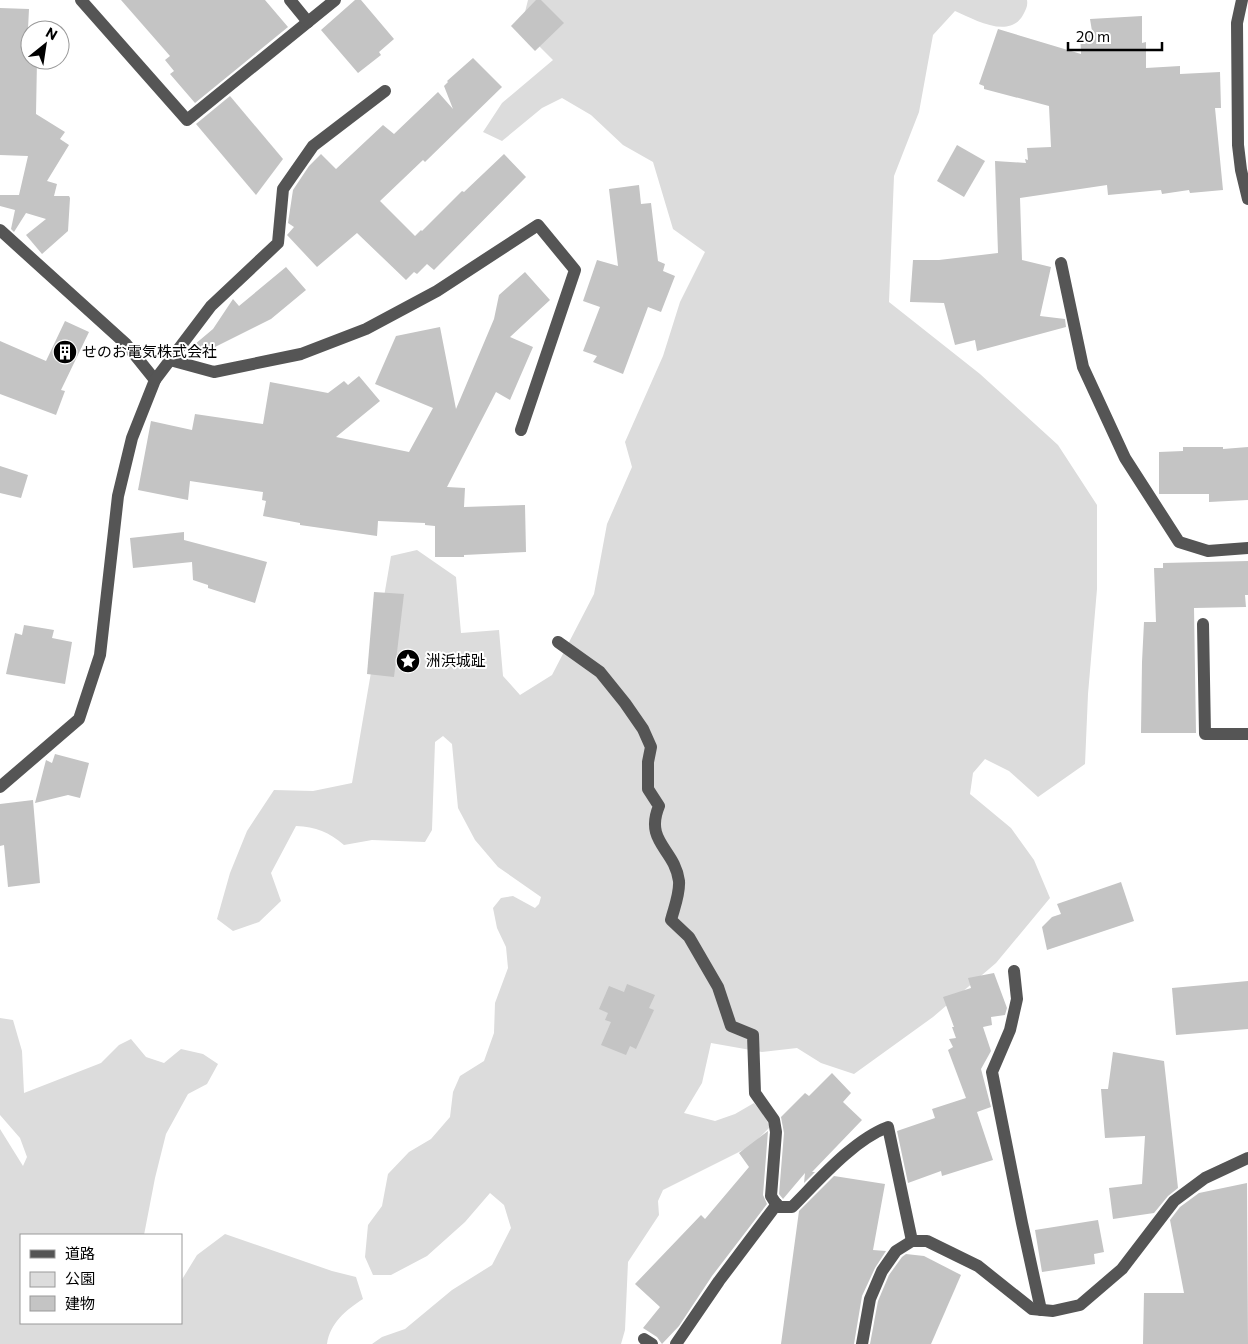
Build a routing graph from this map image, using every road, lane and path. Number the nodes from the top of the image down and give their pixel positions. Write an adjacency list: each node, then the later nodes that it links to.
1 (81, 0): 5 (street)
2 (290, 0): 5 (street)
3 (335, 0): 5 (street)
4 (1242, 0): 7 (street)
5 (308, 22)
6 (385, 91): 10 (street)
7 (1248, 199)
8 (0, 230): 11 (street)
9 (1061, 263): 13 (street)
10 (170, 360): 11 (street); 12 (street)
11 (155, 380): 17 (street)
12 (521, 430)
13 (1248, 548)
14 (1202, 624): 16 (street)
15 (558, 642): 20 (street)
16 (1248, 734)
17 (0, 787)
18 (1014, 971): 22 (street)
19 (1248, 1158): 22 (street)
20 (777, 1204): 21 (street); 23 (street)
21 (912, 1241): 22 (street); 24 (street)
22 (1041, 1310)
23 (676, 1344)
24 (862, 1344)

